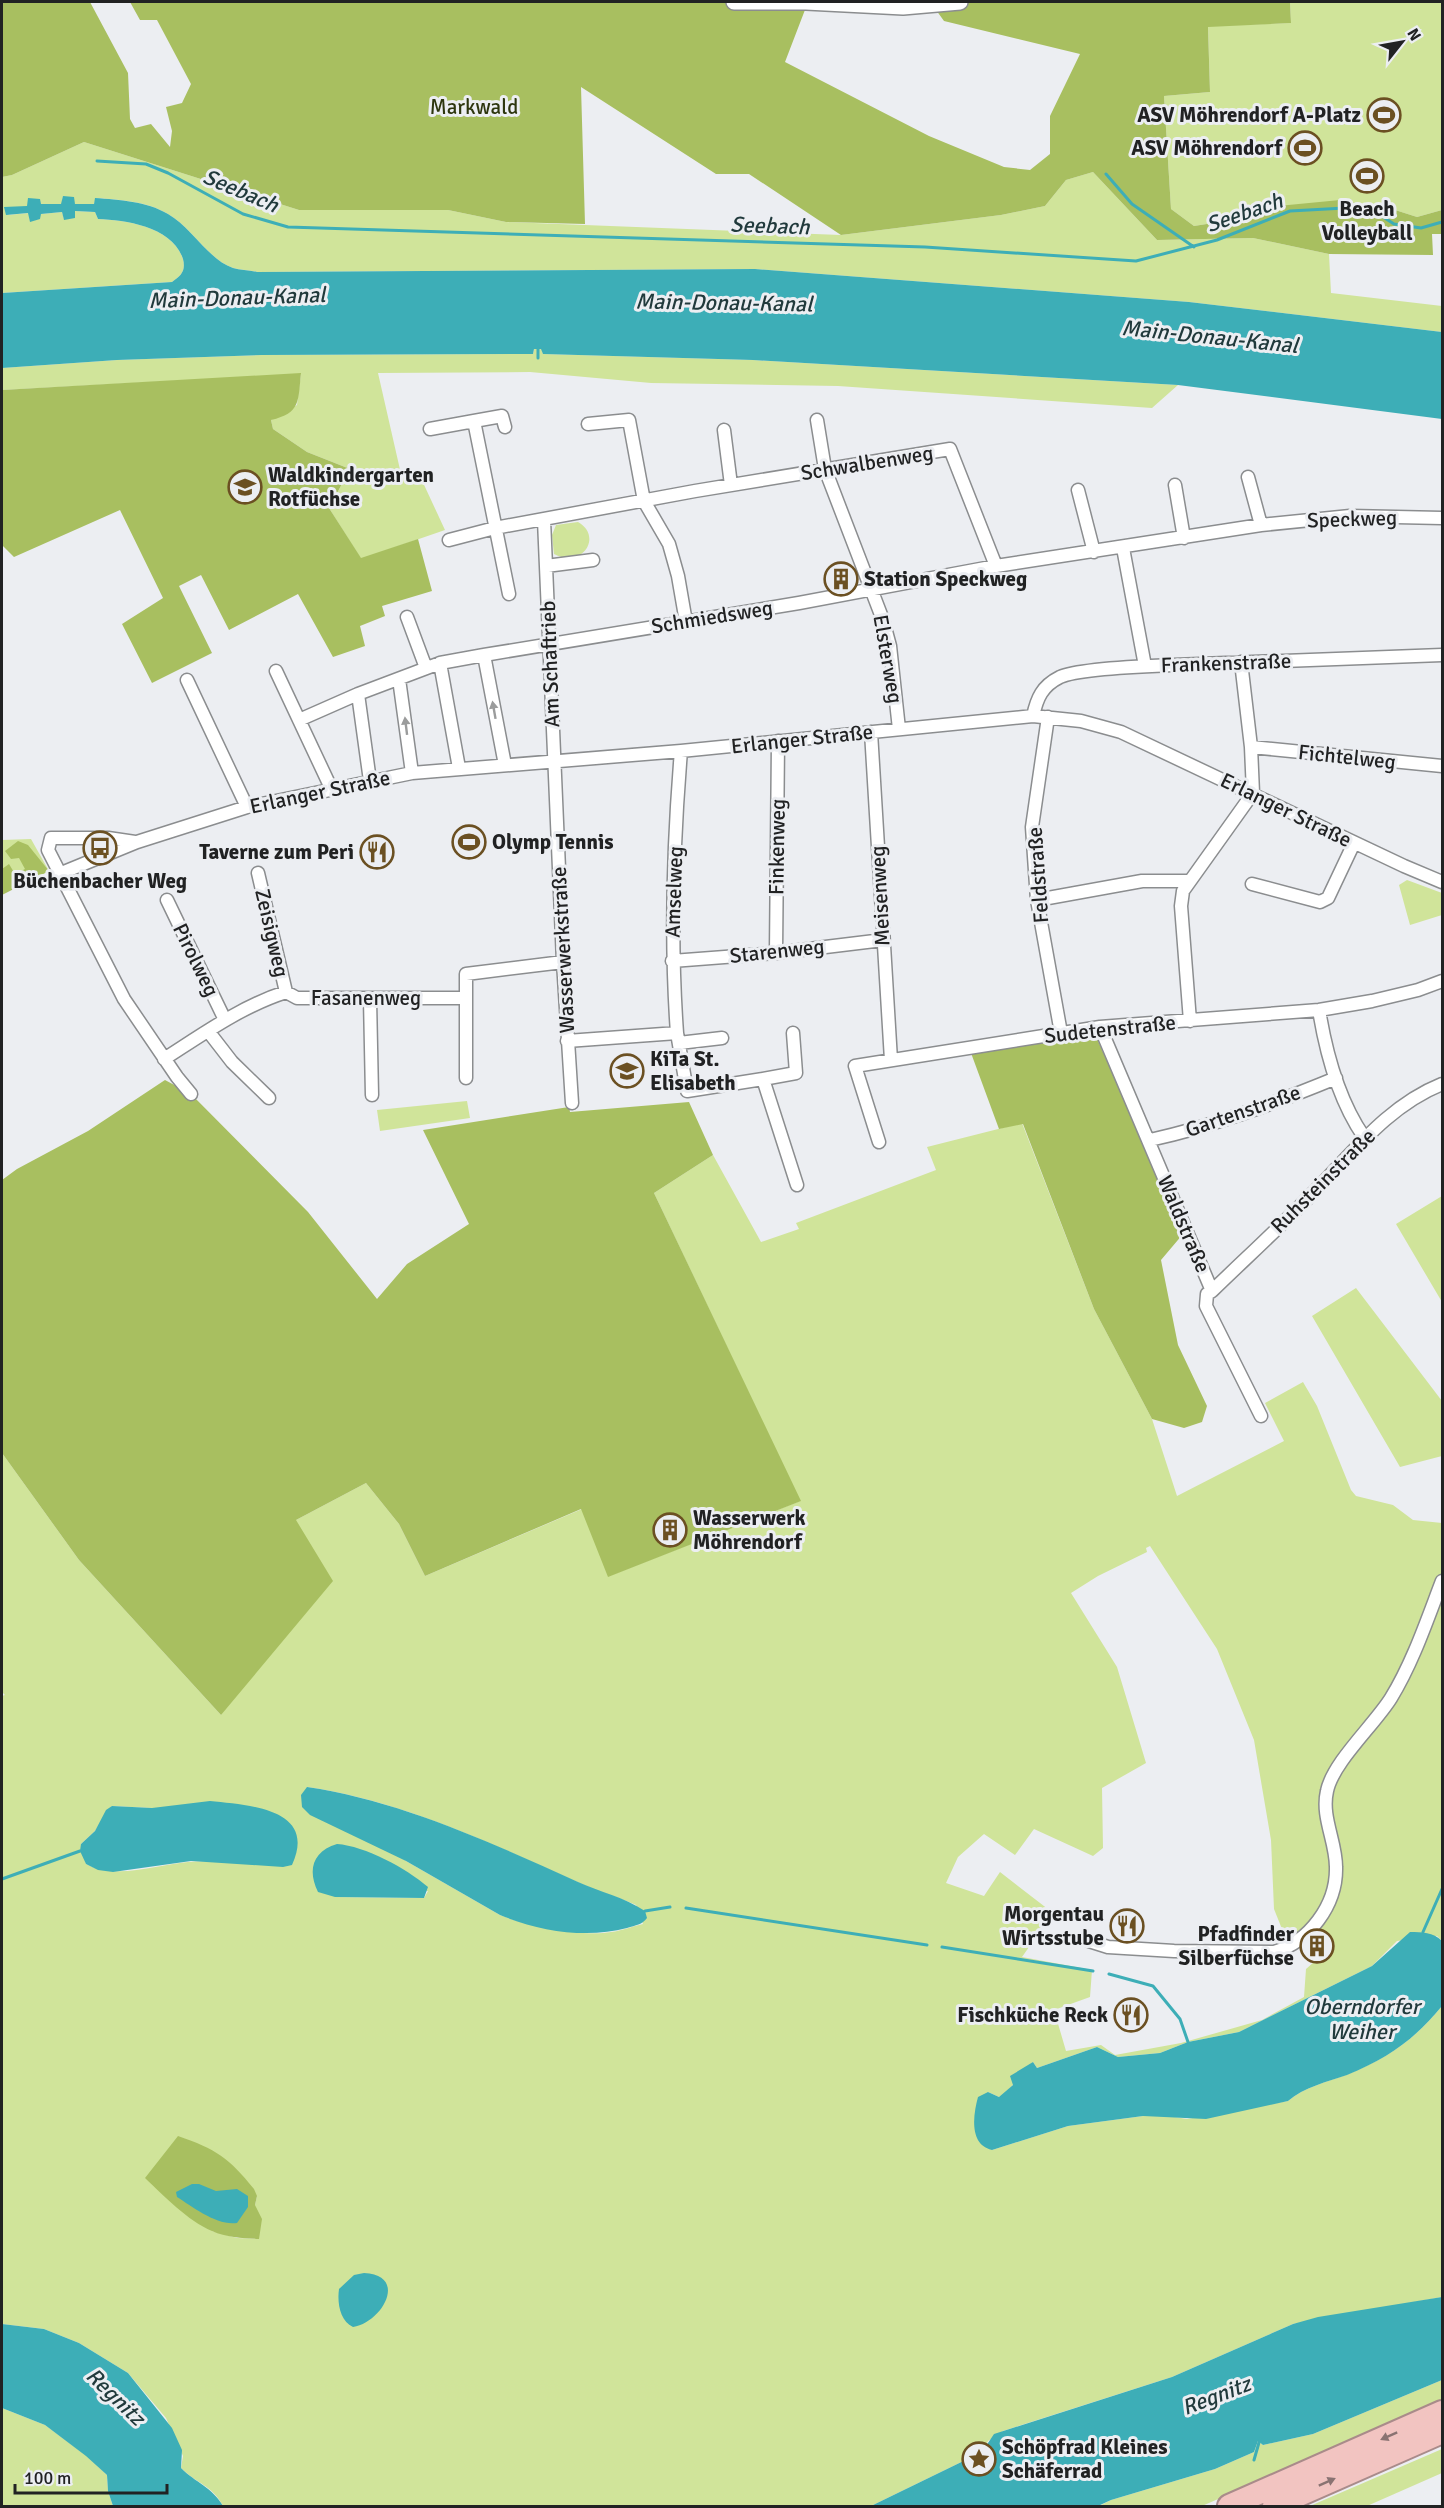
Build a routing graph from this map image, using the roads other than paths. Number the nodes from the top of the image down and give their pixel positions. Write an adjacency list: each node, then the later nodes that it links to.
1 (734, 2): 2 (street)
2 (960, 2)
3 (817, 420): 9 (street, Elsterweg)
4 (474, 421): 6 (street); 7 (street); 18 (street)
5 (588, 424): 14 (street)
6 (505, 427)
7 (430, 429)
8 (724, 430): 11 (street)
9 (825, 469): 11 (street, Schwalbenweg); 25 (street, Schwalbenweg); 26 (street, Elsterweg)
10 (1248, 477): 17 (street)
11 (731, 485): 14 (street, Schwalbenweg)
12 (1175, 486): 19 (street)
13 (1078, 490): 22 (street)
14 (644, 501): 16 (street, Schwalbenweg); 29 (street)
15 (1443, 518): 17 (street, Speckweg)
16 (544, 520): 18 (street, Schwalbenweg); 24 (street, Am Schaftrieb)
17 (1261, 525): 19 (street, Speckweg)
18 (495, 528): 20 (street, Schwalbenweg); 27 (street)
19 (1184, 538): 21 (street, Speckweg)
20 (449, 540)
21 (1123, 548): 22 (street, Speckweg); 35 (street)
22 (1094, 552): 25 (street, Speckweg)
23 (593, 560): 24 (street)
24 (546, 566): 30 (street, Am Schaftrieb)
25 (996, 566): 26 (street, Speckweg)
26 (872, 588): 29 (street, Schmiedsweg); 44 (street, Elsterweg)
27 (509, 594)
28 (407, 617): 36 (street)
29 (686, 622): 30 (street, Schmiedsweg)
30 (551, 644): 31 (street, Schmiedsweg); 49 (street, Am Schaftrieb)
31 (484, 655): 34 (street, Schmiedsweg); 50 (street, one-way to 31)
32 (1443, 655): 33 (street, Frankenstraße)
33 (1241, 662): 35 (street, Frankenstraße); 47 (street)
34 (440, 663): 36 (street, Schmiedsweg); 52 (street)
35 (1145, 666): 41 (street, Frankenstraße)
36 (426, 668): 38 (street, Schmiedsweg)
37 (276, 671): 43 (street)
38 (399, 679): 40 (street, Schmiedsweg); 53 (street, one-way to 38)
39 (187, 680): 57 (street)
40 (358, 694): 43 (street, Schmiedsweg); 54 (street)
41 (1033, 716): 42 (street, Erlanger Straße); 44 (street, Erlanger Straße)
42 (1048, 717): 56 (street, Erlanger Straße); 66 (street, Feldstraße)
43 (299, 720): 55 (street)
44 (899, 729): 45 (street, Erlanger Straße)
45 (871, 732): 46 (street, Erlanger Straße); 67 (street, Meisenweg)
46 (778, 741): 48 (street, Erlanger Straße); 68 (street, Finkenweg)
47 (1251, 747): 51 (street, Fichtelweg); 56 (street)
48 (681, 751): 49 (street, Erlanger Straße); 69 (street, Amselweg)
49 (554, 762): 50 (street, Erlanger Straße); 70 (street, Wasserwerkstraße)
50 (505, 765): 52 (street, Erlanger Straße)
51 (1443, 766)
52 (459, 768): 53 (street, Erlanger Straße)
53 (412, 773): 54 (street, Erlanger Straße)
54 (370, 781): 55 (street, Erlanger Straße)
55 (331, 788): 57 (street, Erlanger Straße)
56 (1253, 793): 59 (street, Erlanger Straße); 62 (street)
57 (248, 807): 58 (street, Erlanger Straße)
58 (137, 842): 61 (street, Erlanger Straße); 61 (street, Erlanger Straße)
59 (1354, 843): 63 (street, Erlanger Straße); 64 (street)
60 (258, 873): 72 (street, Zeisigweg)
61 (59, 874): 85 (street)
62 (1188, 881): 66 (street); 77 (street)
63 (1443, 882)
64 (1252, 884)
65 (167, 900): 76 (street, Pirolweg)
66 (1037, 900): 80 (street, Feldstraße)
67 (883, 940): 68 (street, Starenweg); 86 (street, Meisenweg)
68 (776, 952): 69 (street, Starenweg)
69 (672, 960): 82 (street, Amselweg)
70 (563, 962): 73 (street); 84 (street, Wasserwerkstraße)
71 (1443, 981): 75 (street, Sudetenstraße)
72 (286, 992): 74 (street, Fasanenweg); 76 (street, Fasanenweg)
73 (466, 998): 74 (street, Fasanenweg); 87 (street)
74 (370, 999): 92 (street)
75 (1319, 1010): 77 (street, Sudetenstraße); 88 (street)
76 (225, 1020): 79 (street, Fasanenweg)
77 (1190, 1021): 78 (street, Sudetenstraße)
78 (1100, 1027): 80 (street, Sudetenstraße); 96 (street, Waldstraße)
79 (208, 1031): 85 (street, Fasanenweg); 93 (street)
80 (1061, 1033): 86 (street, Sudetenstraße)
81 (793, 1034): 89 (street, Amselweg)
82 (678, 1038): 83 (street); 84 (street); 89 (street, Amselweg)
83 (723, 1038)
84 (567, 1041): 94 (street, Wasserwerkstraße)
85 (164, 1059): 91 (street)
86 (891, 1060): 97 (street, Sudetenstraße)
87 (466, 1078)
88 (1336, 1078): 95 (street); 96 (street, Gartenstraße)
89 (763, 1079): 98 (street)
90 (1443, 1084): 95 (street, Ruhsteinstraße)
91 (191, 1094)
92 (372, 1095)
93 (269, 1098)
94 (572, 1103)
95 (1364, 1137): 99 (street, Ruhsteinstraße)
96 (1150, 1140): 99 (street, Waldstraße)
97 (879, 1142)
98 (797, 1185)
99 (1212, 1291): 100 (street, Waldstraße)
100 (1261, 1416)
101 (1443, 1581): 102 (street)
102 (1089, 1941)
103 (1443, 2412): 105 (highway, one-way to 105)
104 (1443, 2432): 106 (highway, one-way to 104)
105 (1229, 2506)
106 (1274, 2506)

